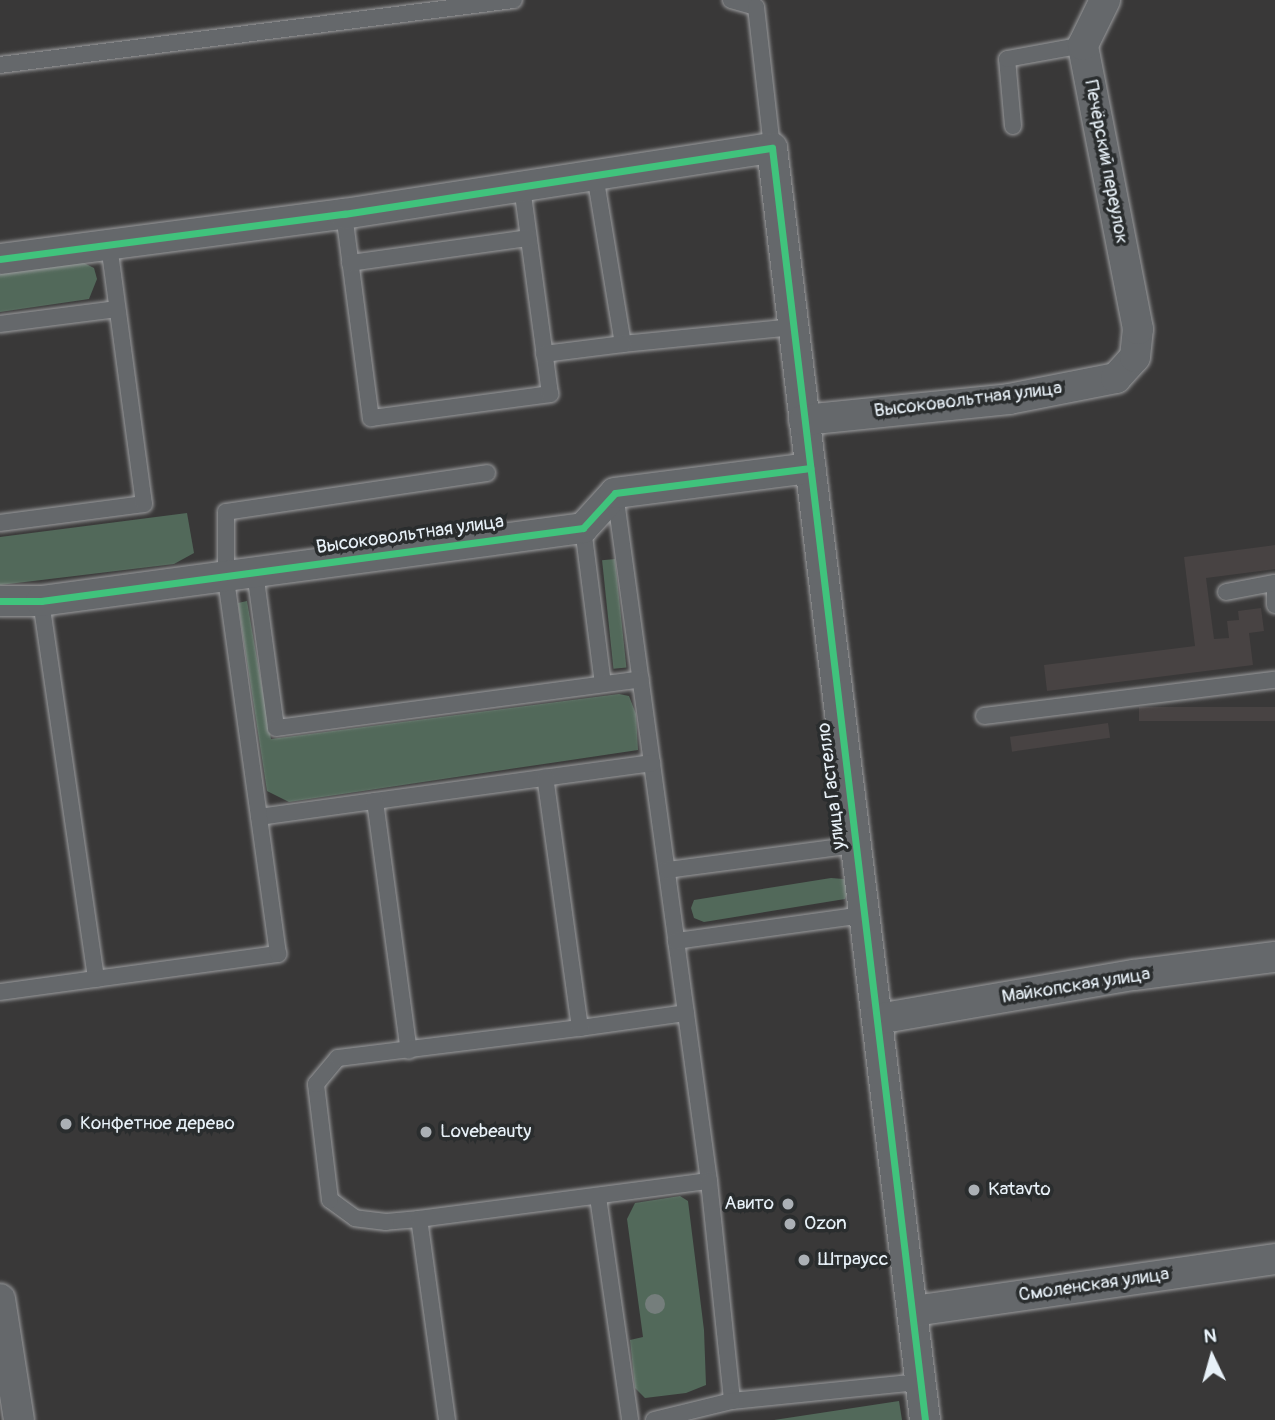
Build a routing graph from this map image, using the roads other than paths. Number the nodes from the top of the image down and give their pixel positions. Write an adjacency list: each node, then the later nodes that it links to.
1 (514, 0): 5 (lane)
2 (731, 0): 7 (lane)
3 (1105, 0): 4 (street)
4 (1083, 45): 6 (lane); 18 (street, Печёрский переулок)
5 (0, 65)
6 (1013, 126)
7 (772, 149): 8 (street); 17 (street, улица Гастелло)
8 (595, 176): 9 (street); 19 (lane)
9 (522, 186): 10 (street); 11 (lane)
10 (344, 215): 12 (street); 14 (lane)
11 (528, 238): 14 (lane); 20 (lane)
12 (109, 245): 13 (street); 15 (lane)
13 (0, 259)
14 (350, 263): 20 (lane)
15 (117, 309): 16 (lane); 25 (lane)
16 (0, 324)
17 (793, 327): 19 (lane); 21 (street, улица Гастелло)
18 (1138, 329): 21 (street, Высоковольтная улица)
19 (623, 344): 20 (lane)
20 (544, 354)
21 (804, 420): 22 (street, улица Гастелло)
22 (810, 468): 24 (street); 42 (street, улица Гастелло)
23 (487, 473): 28 (lane)
24 (615, 493): 26 (street); 34 (lane)
25 (0, 523)
26 (583, 528): 27 (street, Высоковольтная улица); 36 (lane)
27 (255, 572): 28 (street, Высоковольтная улица); 36 (lane)
28 (226, 577): 32 (street, Высоковольтная улица); 41 (lane)
29 (1274, 583): 30 (lane); 33 (lane)
30 (1226, 592)
31 (0, 601): 32 (street, Высоковольтная улица)
32 (41, 601): 47 (lane)
33 (1275, 605)
34 (641, 679): 36 (lane); 38 (lane)
35 (1275, 680): 37 (lane)
36 (603, 684)
37 (984, 716)
38 (652, 763): 39 (lane); 43 (lane)
39 (545, 777): 40 (lane); 51 (lane)
40 (375, 801): 41 (lane); 52 (lane)
41 (259, 817): 47 (lane)
42 (855, 845): 43 (lane); 44 (street, улица Гастелло)
43 (667, 870): 45 (lane)
44 (864, 915): 45 (lane); 50 (street, улица Гастелло)
45 (676, 941): 49 (lane)
46 (1275, 957): 50 (street, Майкопская улица)
47 (96, 979): 48 (lane)
48 (0, 992)
49 (686, 1013): 51 (lane); 53 (lane)
50 (878, 1019): 58 (street, улица Гастелло)
51 (580, 1028): 52 (lane)
52 (409, 1051): 55 (lane)
53 (709, 1181): 54 (lane); 61 (lane)
54 (598, 1197): 55 (lane); 64 (lane)
55 (419, 1219): 63 (lane)
56 (1275, 1259): 58 (street, Смоленская улица)
57 (0, 1299): 59 (street)
58 (914, 1311): 60 (street, улица Гастелло)
59 (3, 1333): 62 (street)
60 (920, 1382): 61 (lane); 66 (street, улица Гастелло)
61 (732, 1401): 65 (lane)
62 (19, 1420)
63 (447, 1420)
64 (630, 1420)
65 (654, 1420)
66 (925, 1420)

